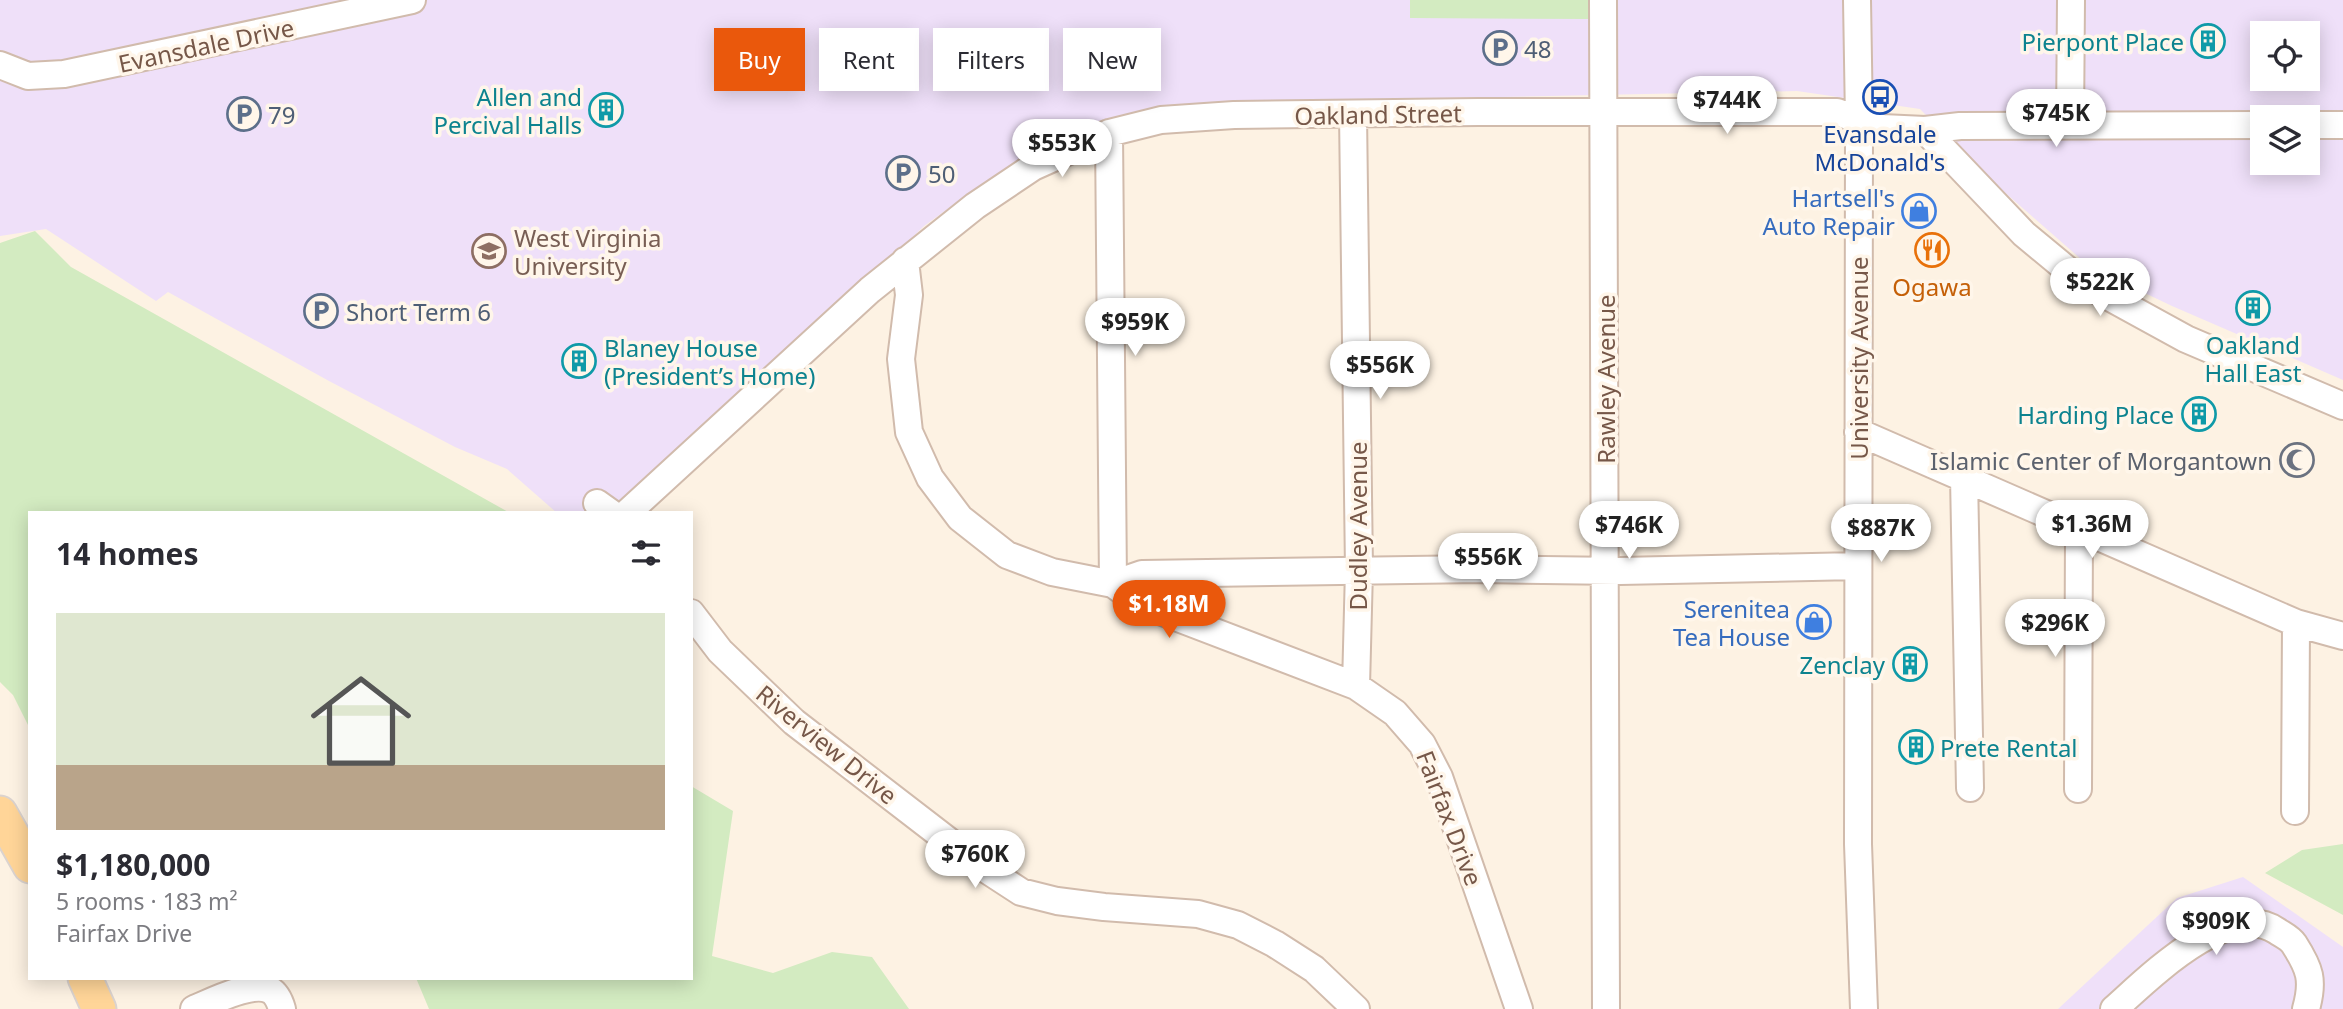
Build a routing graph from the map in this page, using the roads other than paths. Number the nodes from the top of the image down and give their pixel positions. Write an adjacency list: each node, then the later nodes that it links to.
1 (412, 0): 5 (street, Evansdale Drive)
2 (1603, 0): 6 (street, Rawley Avenue)
3 (1857, 0): 8 (street, University Avenue)
4 (2071, 0): 9 (street)
5 (0, 65)
6 (1603, 112): 7 (street, Oakland Street); 8 (street, Oakland Street); 23 (street, Rawley Avenue)
7 (1353, 114): 14 (street, Oakland Street); 22 (street, Dudley Avenue)
8 (1859, 120): 13 (street, Oakland Street); 17 (street, University Avenue)
9 (2070, 125): 10 (street, Oakland Street); 13 (street, Oakland Street)
10 (2250, 125)
11 (2320, 125): 12 (street)
12 (2343, 125)
13 (1925, 131): 16 (street)
14 (1109, 133): 15 (street, Oakland Street); 24 (street)
15 (905, 261): 19 (street, Oakland Street); 24 (street, Fairfax Drive)
16 (2343, 406)
17 (1858, 432): 18 (street); 21 (street, University Avenue)
18 (1964, 477): 20 (street); 29 (street)
19 (629, 511)
20 (2079, 529): 26 (street); 30 (street)
21 (1857, 566): 23 (street); 41 (street, University Avenue)
22 (1359, 570): 23 (street); 24 (street); 28 (street, Dudley Avenue)
23 (1606, 571): 40 (street, Rawley Avenue)
24 (1113, 584): 28 (street, Fairfax Drive)
25 (693, 616): 38 (street, Riverview Drive)
26 (2295, 623): 27 (street); 31 (street)
27 (2343, 636)
28 (1356, 686): 39 (street, Fairfax Drive)
29 (1970, 788)
30 (2078, 789)
31 (2295, 811)
32 (0, 813): 33 (main road)
33 (28, 862)
34 (86, 980): 35 (main road)
35 (99, 1009)
36 (194, 1009): 37 (street)
37 (282, 1009)
38 (1356, 1009)
39 (1519, 1009)
40 (1606, 1009)
41 (1864, 1009)
42 (2114, 1009): 43 (street)
43 (2306, 1009)

